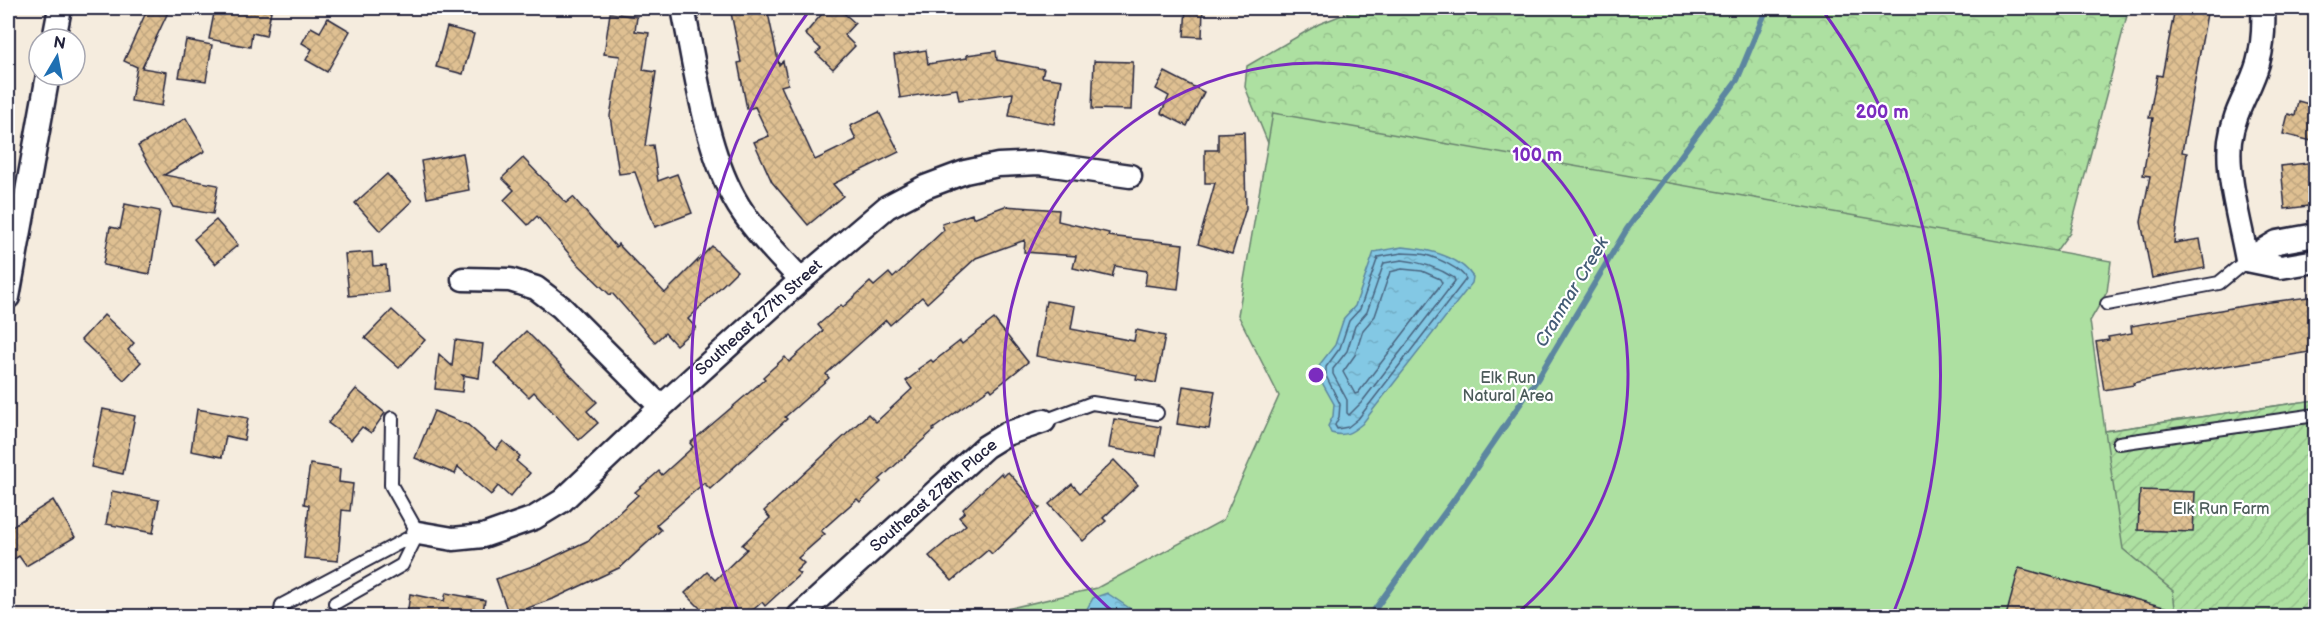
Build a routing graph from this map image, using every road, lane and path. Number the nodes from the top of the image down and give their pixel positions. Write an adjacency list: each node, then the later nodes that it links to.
1 (60, 8): 4 (street)
2 (683, 8): 11 (street)
3 (2263, 8): 8 (street)
4 (56, 27)
5 (46, 87): 12 (street)
6 (1130, 176): 11 (street, Southeast 277th Street)
7 (2316, 235): 8 (street)
8 (2247, 260): 9 (street); 13 (lane)
9 (2316, 261)
10 (463, 279): 14 (street)
11 (801, 280): 14 (street, Southeast 277th Street)
12 (8, 297)
13 (2107, 304)
14 (661, 407): 20 (street, Southeast 277th Street)
15 (1157, 413): 18 (lane, Southeast 278th Place)
16 (2316, 415): 19 (lane)
17 (392, 418): 20 (lane)
18 (1044, 421): 23 (street, Southeast 278th Place)
19 (2119, 443)
20 (418, 533): 21 (lane); 22 (lane)
21 (335, 603)
22 (280, 616)
23 (799, 616)

